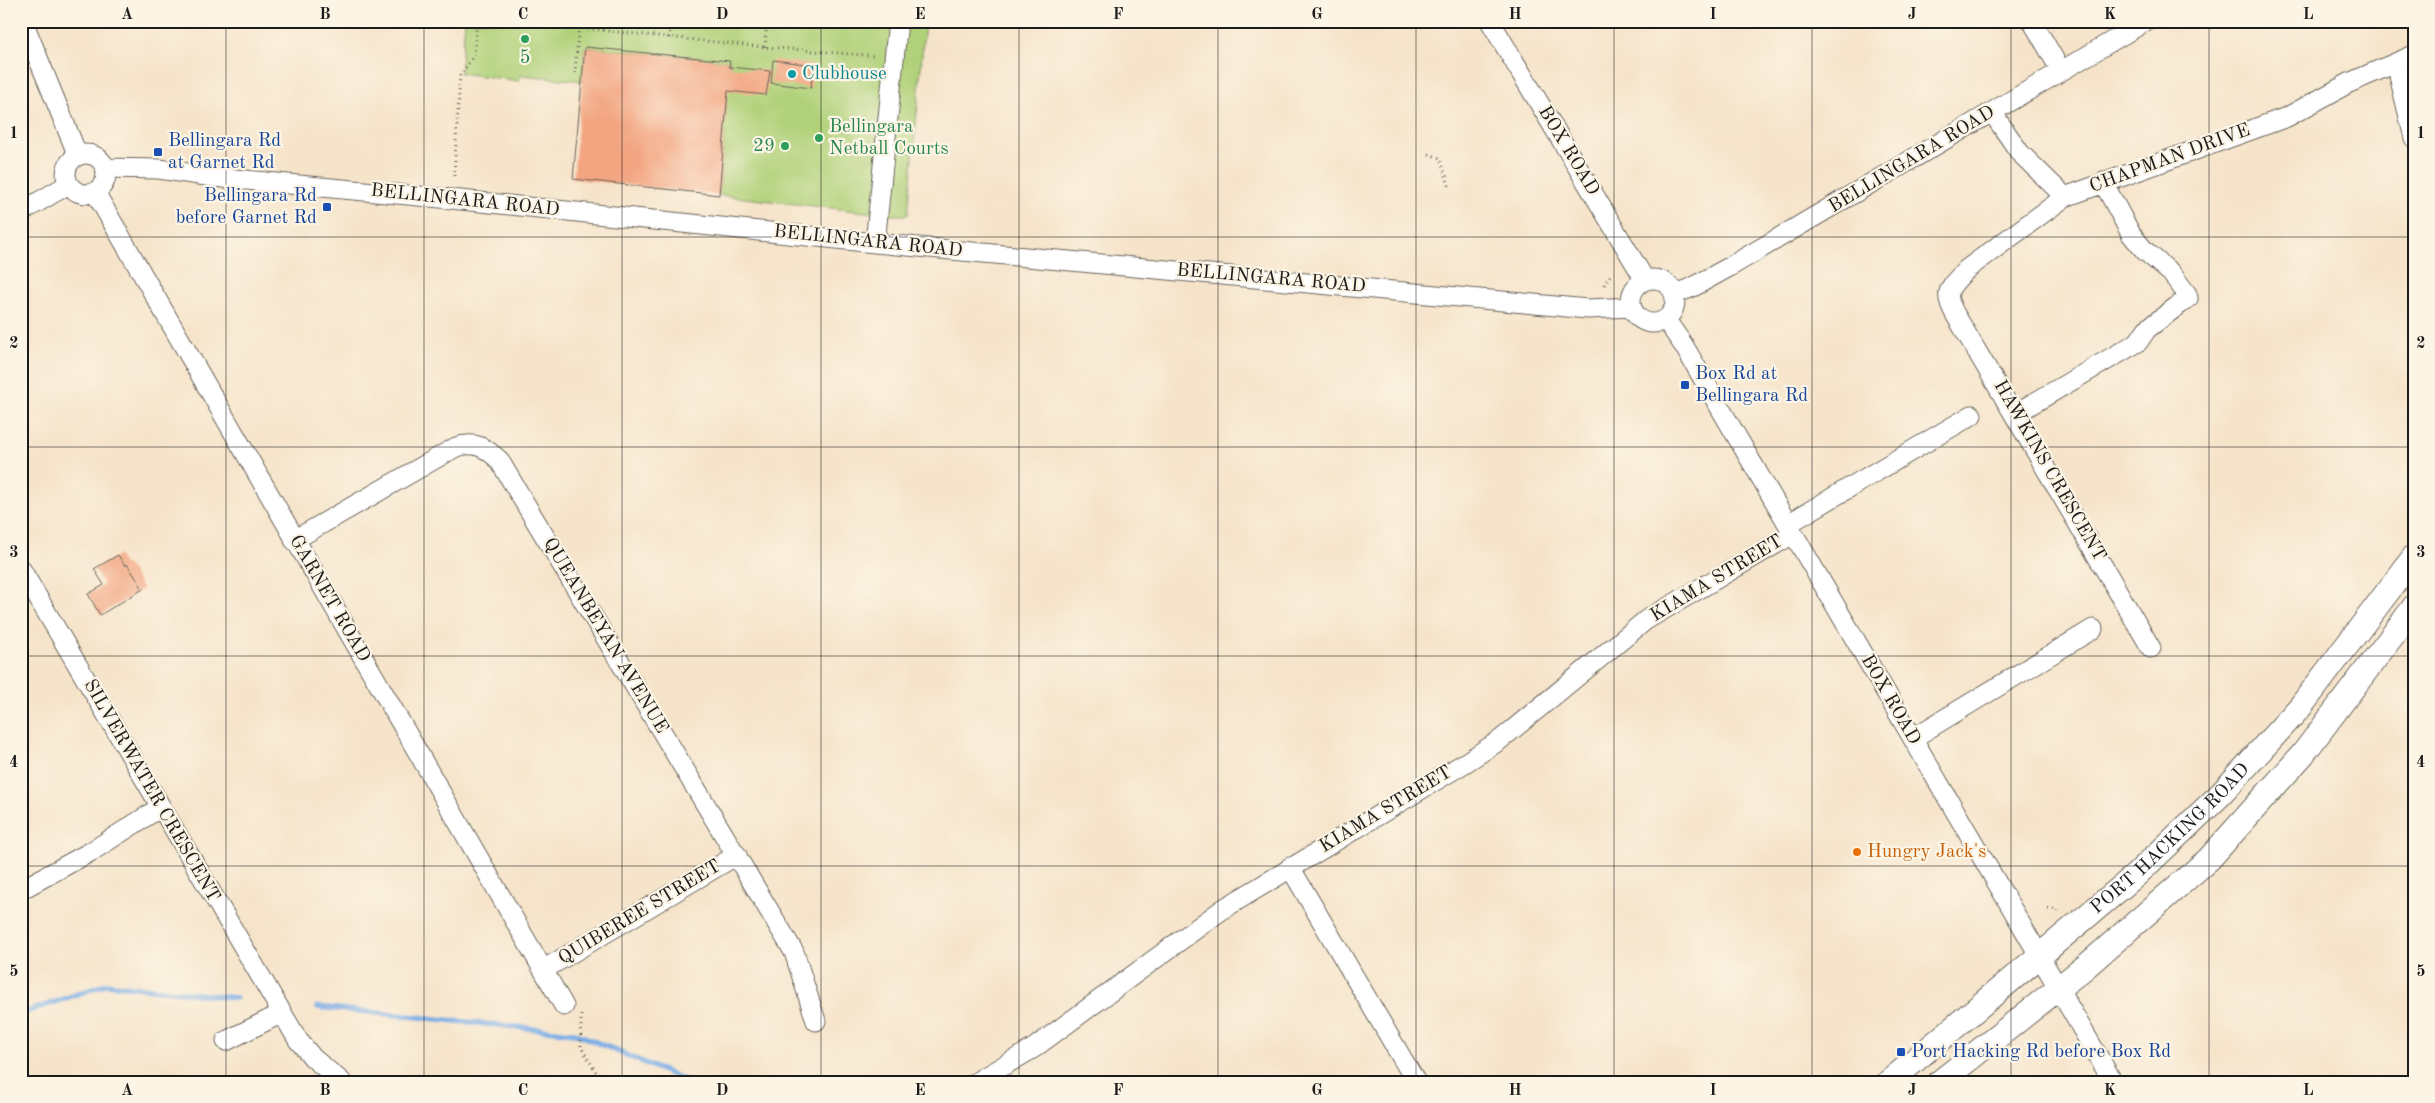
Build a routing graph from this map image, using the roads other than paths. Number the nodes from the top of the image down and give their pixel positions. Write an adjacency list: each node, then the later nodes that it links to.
1 (23, 21): 11 (street)
2 (898, 21): 18 (street)
3 (1490, 21): 19 (street, BOX ROAD)
4 (2032, 21): 8 (street)
5 (2146, 21): 8 (street, BELLINGARA ROAD)
6 (2414, 55): 7 (street, CHAPMAN DRIVE)
7 (2396, 63): 10 (street); 13 (street, CHAPMAN DRIVE)
8 (2061, 71): 9 (street, BELLINGARA ROAD)
9 (1992, 112): 16 (street); 20 (street, BELLINGARA ROAD)
10 (2414, 138)
11 (78, 156): 12 (street); 14 (street)
12 (105, 168): 15 (street); 18 (street, BELLINGARA ROAD)
13 (2103, 182): 16 (street, CHAPMAN DRIVE); 24 (street)
14 (69, 184): 15 (street); 17 (street)
15 (95, 192): 27 (street, GARNET ROAD)
16 (2066, 197): 21 (street, CHAPMAN DRIVE)
17 (21, 212)
18 (875, 243): 22 (street, BELLINGARA ROAD)
19 (1645, 280): 20 (street); 22 (street)
20 (1675, 294): 23 (street)
21 (1948, 295): 24 (street, HAWKINS CRESCENT)
22 (1632, 307): 23 (street)
23 (1666, 320): 26 (street, BOX ROAD)
24 (2015, 414): 32 (street, HAWKINS CRESCENT)
25 (1972, 415): 26 (street, KIAMA STREET)
26 (1790, 529): 33 (street, BOX ROAD); 36 (street, KIAMA STREET)
27 (294, 540): 35 (street, QUEANBEYAN AVENUE); 39 (street, GARNET ROAD)
28 (2414, 557): 38 (main road, PORT HACKING ROAD)
29 (21, 568): 34 (street, SILVERWATER CRESCENT)
30 (2414, 607): 40 (main road, PORT HACKING ROAD)
31 (2093, 629): 33 (street)
32 (2152, 648)
33 (1912, 738): 38 (street, BOX ROAD)
34 (160, 807): 37 (street); 42 (street, SILVERWATER CRESCENT)
35 (737, 855): 39 (street, QUIBEREE STREET); 43 (street, QUEANBEYAN AVENUE)
36 (1290, 868): 46 (street, KIAMA STREET); 47 (street)
37 (21, 886)
38 (2040, 957): 40 (street, BOX ROAD); 48 (main road, PORT HACKING ROAD)
39 (543, 970): 41 (street, GARNET ROAD)
40 (2058, 989): 49 (main road, PORT HACKING ROAD); 50 (street, BOX ROAD)
41 (572, 1009)
42 (282, 1013): 44 (street); 45 (street, SILVERWATER CRESCENT)
43 (816, 1021)
44 (226, 1041)
45 (342, 1082)
46 (976, 1082)
47 (1416, 1082)
48 (1890, 1082)
49 (1940, 1082)
50 (2113, 1082)

